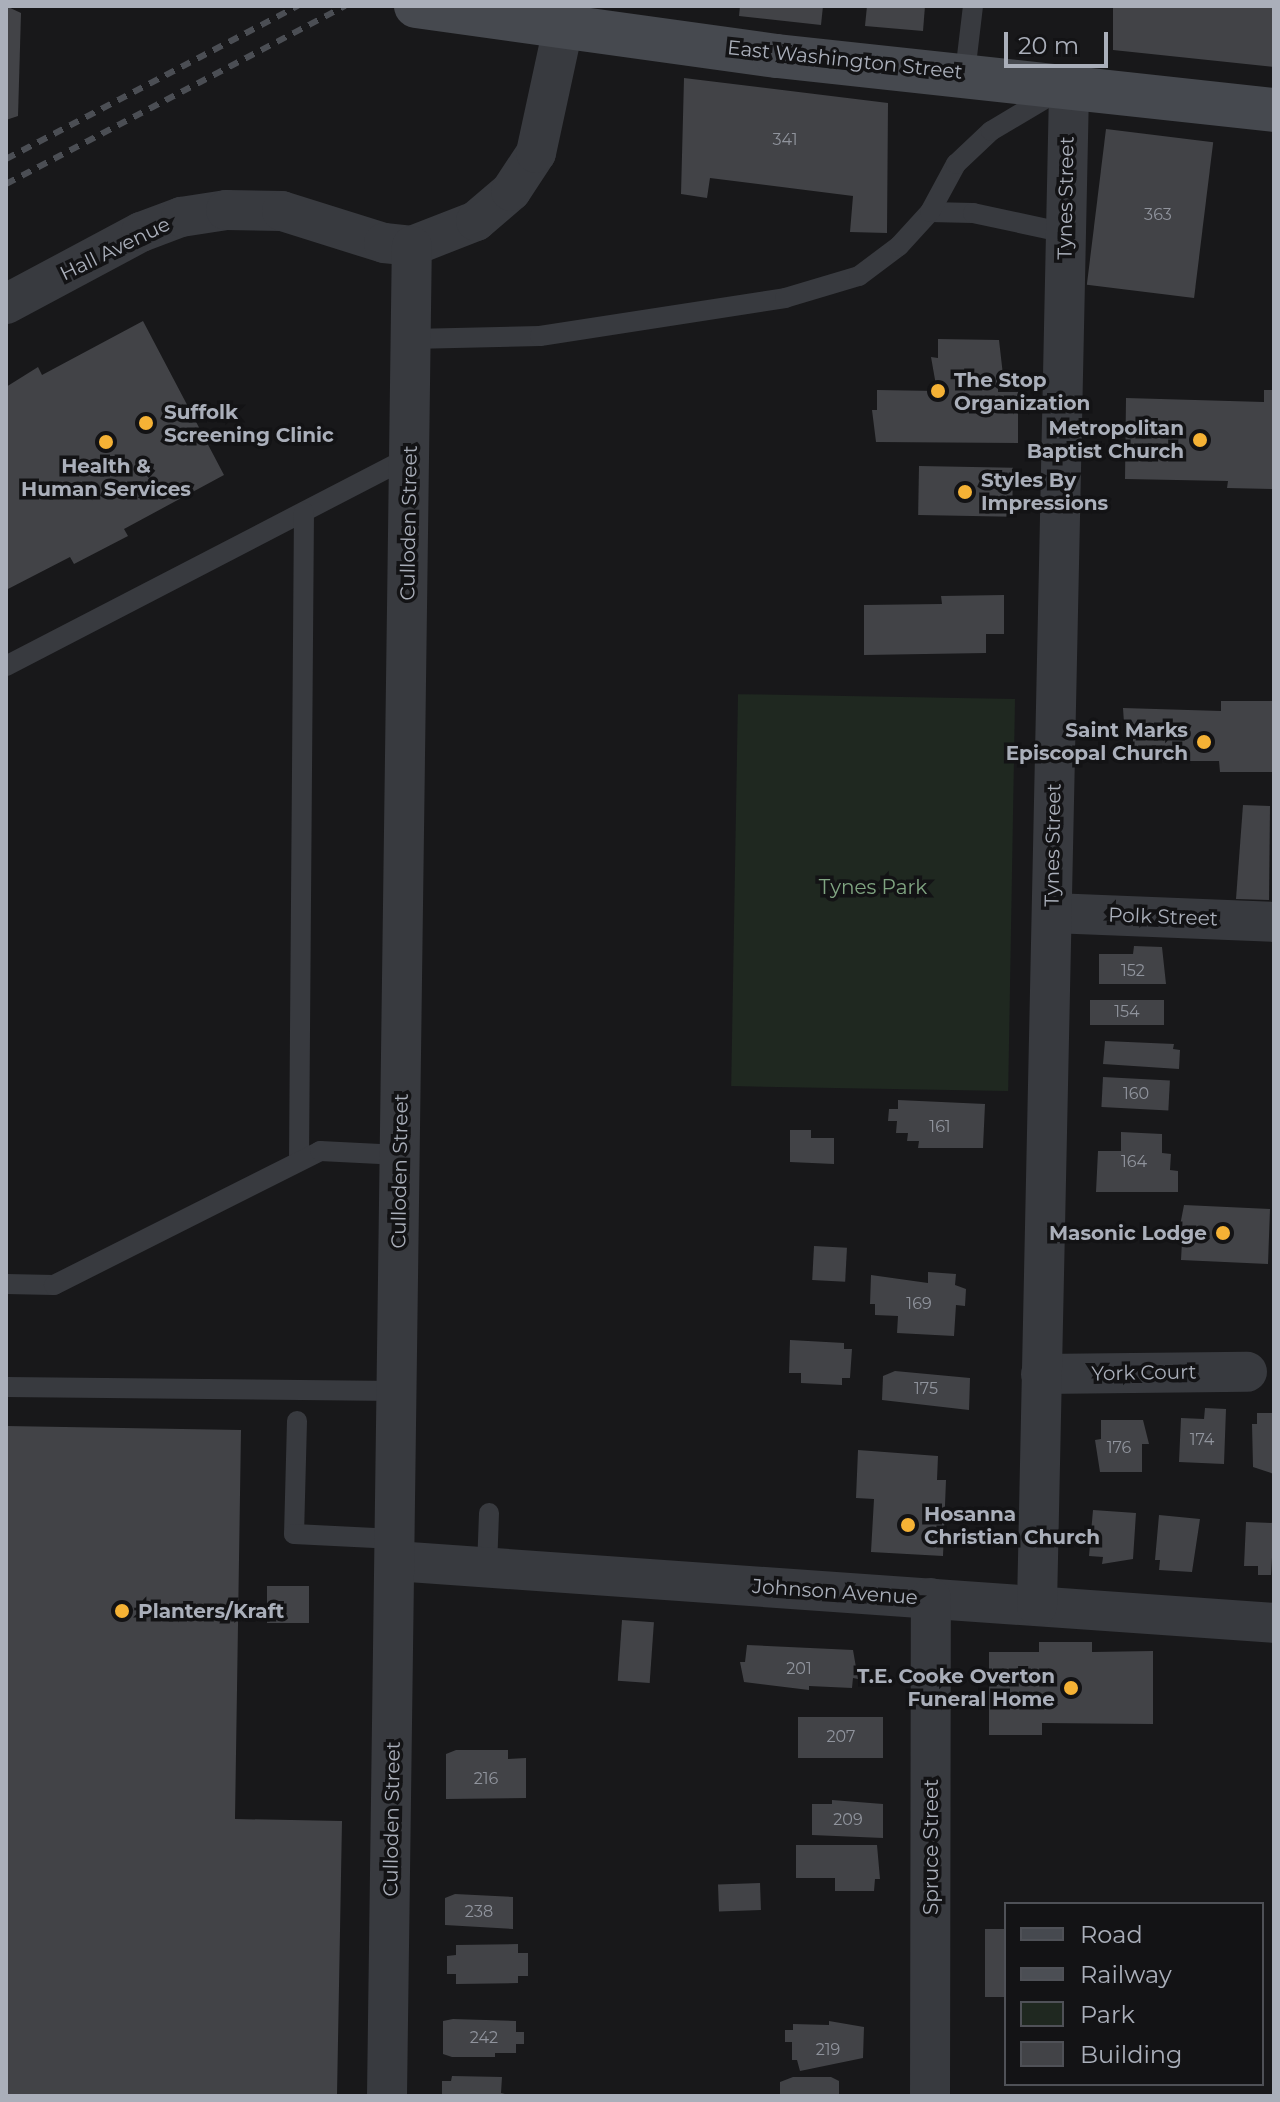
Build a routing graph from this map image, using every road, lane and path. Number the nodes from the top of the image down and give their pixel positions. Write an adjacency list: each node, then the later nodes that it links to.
1 (416, 6): 3 (main road, East Washington Street)
2 (973, 6): 4 (lane)
3 (564, 24): 4 (main road, East Washington Street); 9 (street)
4 (965, 73): 5 (main road, East Washington Street)
5 (1069, 85): 6 (main road, East Washington Street); 7 (lane); 8 (street, Tynes Street)
6 (1274, 110)
7 (930, 212): 8 (lane); 11 (lane)
8 (1066, 233): 15 (street, Tynes Street)
9 (412, 246): 10 (street, Hall Avenue); 11 (street, Culloden Street)
10 (6, 304)
11 (411, 339): 12 (street, Culloden Street)
12 (409, 457): 13 (lane); 17 (street, Culloden Street)
13 (304, 512): 14 (lane); 18 (lane)
14 (6, 666)
15 (1052, 913): 16 (street, Polk Street); 21 (street, Tynes Street)
16 (1274, 922)
17 (400, 1155): 18 (lane); 23 (street, Culloden Street)
18 (299, 1161): 19 (lane)
19 (6, 1284)
20 (1247, 1372): 21 (street, York Court)
21 (1041, 1374): 29 (street, Tynes Street)
22 (6, 1387): 23 (lane)
23 (397, 1391): 26 (street, Culloden Street)
24 (297, 1421): 26 (lane)
25 (489, 1513): 27 (lane)
26 (395, 1550): 27 (street, Johnson Avenue); 31 (street, Culloden Street)
27 (487, 1568): 28 (street, Johnson Avenue)
28 (931, 1598): 29 (street, Johnson Avenue); 32 (street, Spruce Street)
29 (1037, 1606): 30 (street, Johnson Avenue)
30 (1274, 1623)
31 (387, 2096)
32 (930, 2096)

